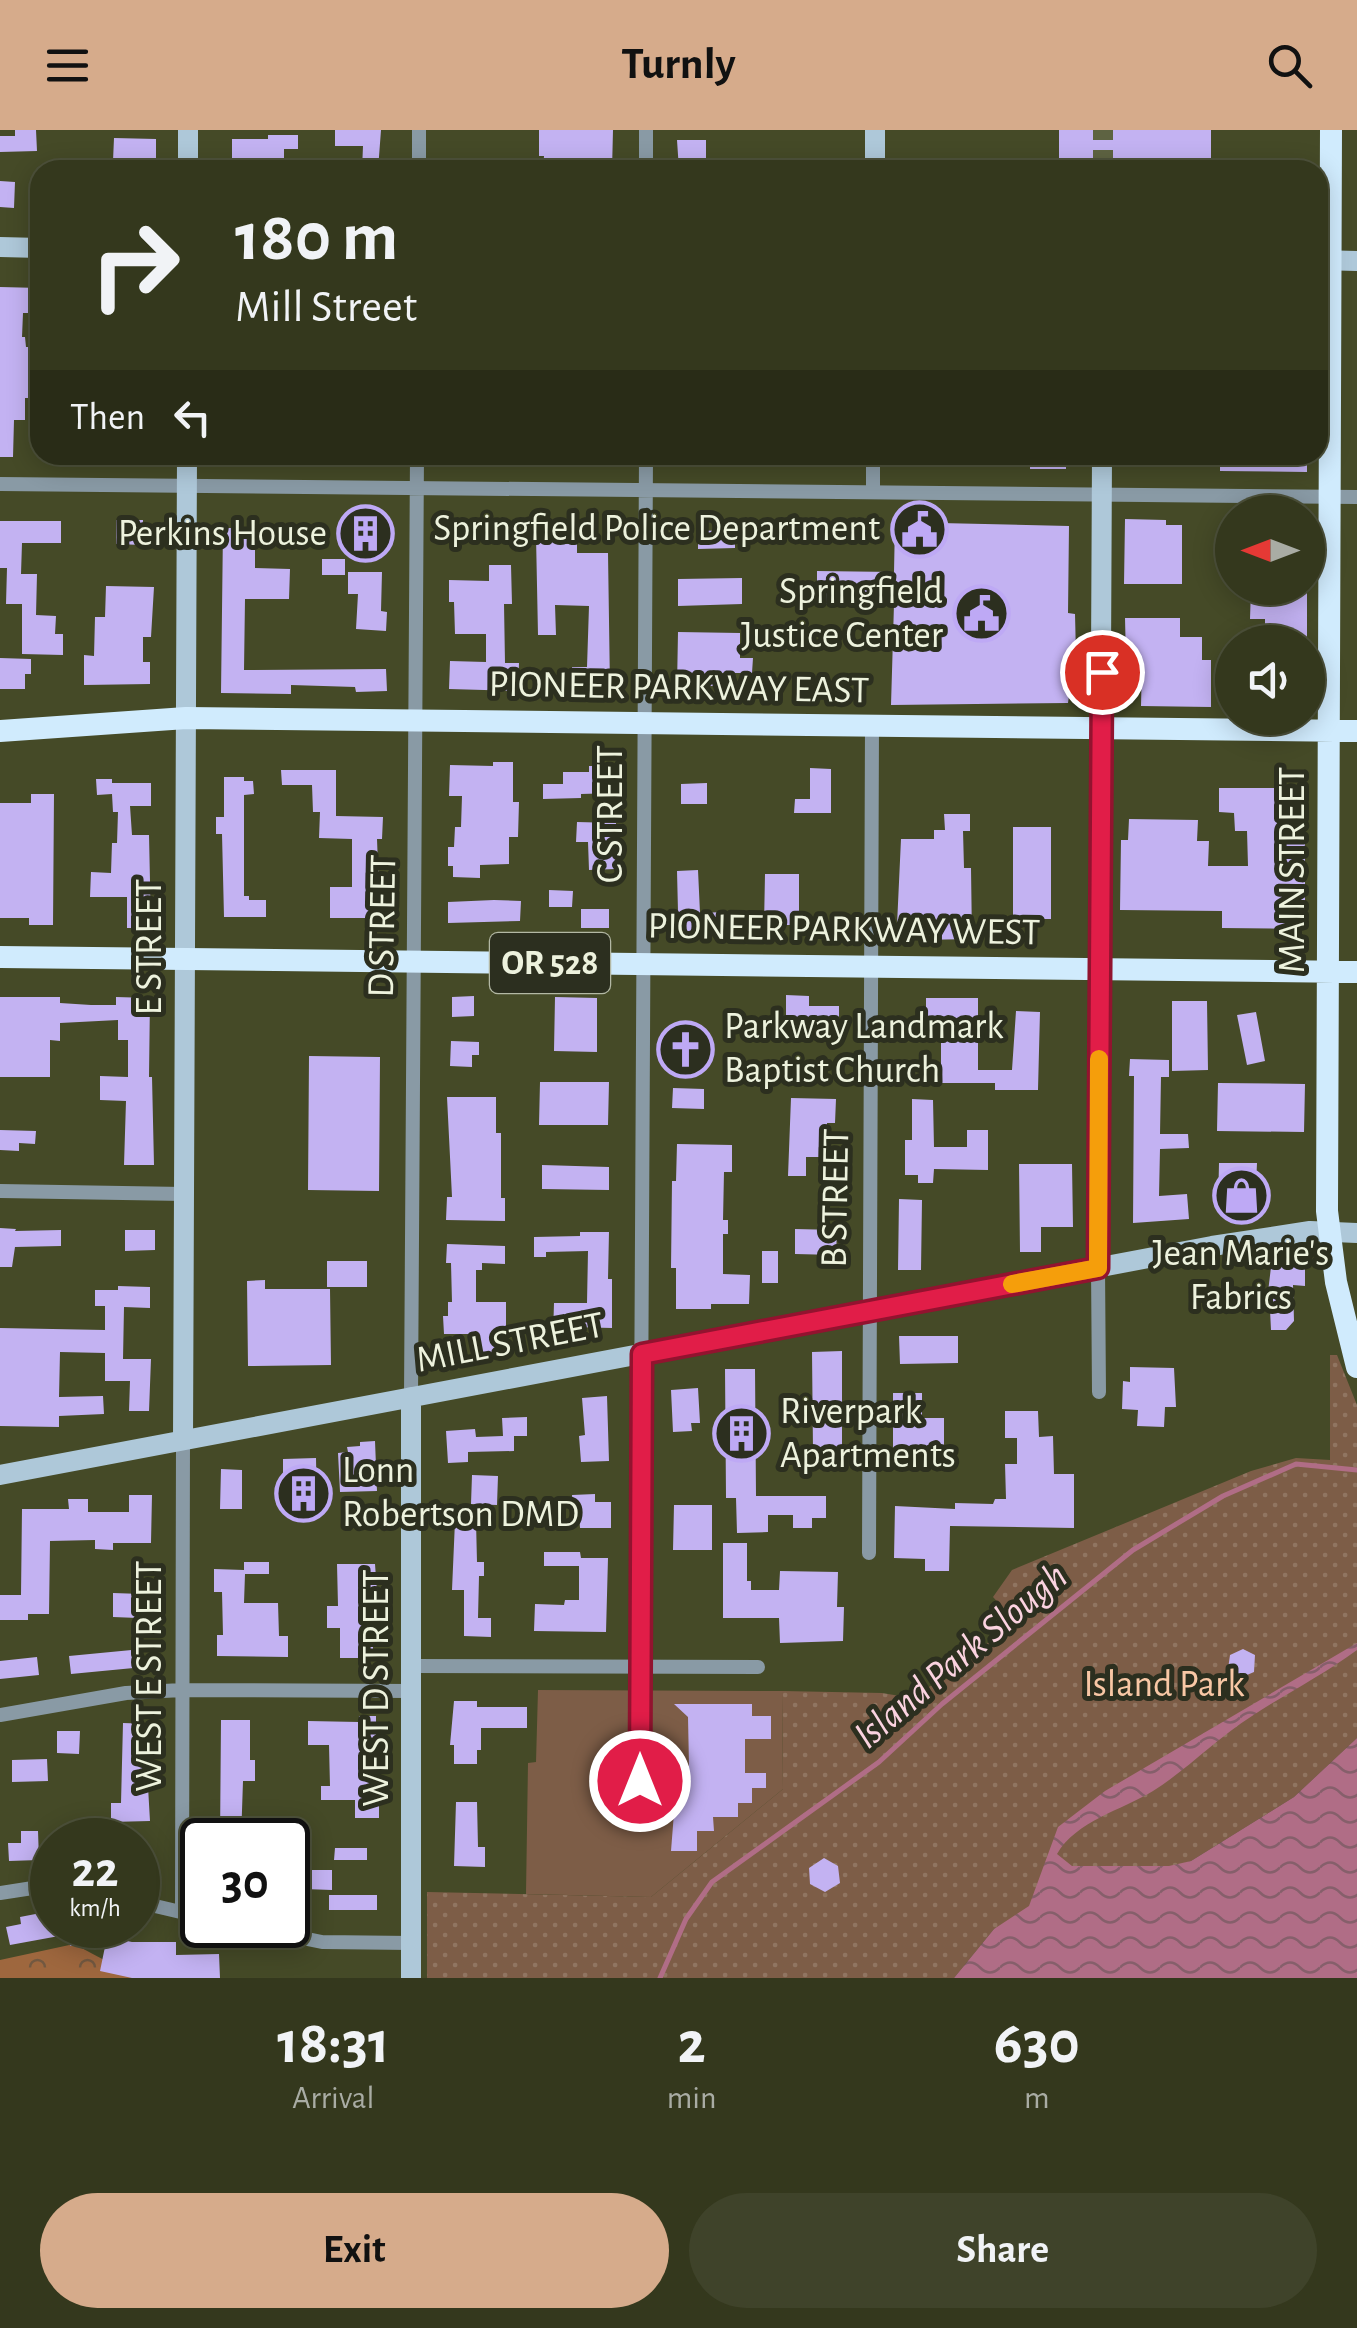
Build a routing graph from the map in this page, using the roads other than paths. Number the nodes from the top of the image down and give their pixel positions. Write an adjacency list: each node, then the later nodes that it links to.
1 (188, 130): 6 (street)
2 (419, 130): 7 (street)
3 (646, 130): 8 (street)
4 (875, 130): 9 (street)
5 (1331, 130): 10 (main road, MAIN STREET)
6 (188, 160)
7 (419, 160)
8 (646, 160)
9 (875, 160)
10 (1328, 186)
11 (0, 247): 12 (street)
12 (30, 248)
13 (1328, 260): 14 (street)
14 (1357, 261)
15 (1328, 418): 27 (main road, MAIN STREET)
16 (187, 465): 22 (street, E STREET)
17 (418, 465): 23 (street, D STREET)
18 (646, 465): 24 (street, C STREET)
19 (874, 465): 25 (street)
20 (1102, 465): 26 (street)
21 (0, 484): 22 (street)
22 (187, 486): 23 (street); 29 (street, E STREET)
23 (417, 488): 24 (street); 30 (street, D STREET)
24 (646, 490): 25 (street); 31 (street, C STREET)
25 (873, 491): 26 (street)
26 (1102, 492): 27 (street); 33 (street)
27 (1330, 497): 28 (street); 34 (main road, MAIN STREET)
28 (1357, 497)
29 (186, 718): 30 (main road, PIONEER PARKWAY EAST); 36 (main road, PIONEER PARKWAY EAST); 38 (street, E STREET)
30 (418, 720): 31 (main road, PIONEER PARKWAY EAST); 39 (street, D STREET)
31 (644, 722): 32 (main road, PIONEER PARKWAY EAST); 40 (street, C STREET)
32 (872, 725): 33 (main road, PIONEER PARKWAY EAST); 41 (street, B STREET)
33 (1102, 728): 34 (main road, PIONEER PARKWAY EAST); 42 (street)
34 (1328, 730): 35 (main road, PIONEER PARKWAY EAST); 43 (main road, MAIN STREET)
35 (1357, 731)
36 (0, 732)
37 (0, 957): 38 (main road, PIONEER PARKWAY WEST / OR 528)
38 (185, 960): 39 (main road, PIONEER PARKWAY WEST / OR 528); 46 (street, E STREET)
39 (415, 961): 40 (main road, PIONEER PARKWAY WEST / OR 528); 54 (street, D STREET)
40 (642, 963): 41 (main road, PIONEER PARKWAY WEST / OR 528); 51 (street, C STREET)
41 (872, 966): 42 (main road, PIONEER PARKWAY WEST / OR 528); 50 (street, B STREET)
42 (1100, 967): 43 (main road, PIONEER PARKWAY WEST / OR 528); 49 (street)
43 (1328, 972): 44 (main road, OR 528); 47 (main road, MAIN STREET)
44 (1357, 972)
45 (0, 1191): 46 (street)
46 (184, 1194): 55 (street, E STREET)
47 (1328, 1231): 48 (street, MILL STREET); 49 (street, MILL STREET); 52 (main road, MAIN STREET)
48 (1357, 1233)
49 (1098, 1268): 50 (street, MILL STREET); 53 (street)
50 (870, 1311): 51 (street, MILL STREET); 57 (street, B STREET)
51 (642, 1354): 54 (street, MILL STREET); 59 (street, C STREET)
52 (1357, 1366)
53 (1099, 1392)
54 (411, 1398): 55 (street, MILL STREET); 58 (street, WEST D STREET)
55 (182, 1439): 56 (street, MILL STREET); 61 (street, WEST E STREET)
56 (0, 1475)
57 (868, 1553)
58 (412, 1666): 59 (street); 62 (street, WEST D STREET)
59 (641, 1667): 60 (street); 65 (street, C STREET)
60 (758, 1667)
61 (182, 1690): 62 (street); 63 (street); 64 (street, WEST E STREET)
62 (412, 1691): 69 (street, WEST D STREET)
63 (0, 1715)
64 (182, 1818)
65 (639, 1819)
66 (30, 1888): 67 (street)
67 (0, 1893)
68 (310, 1940): 69 (street)
69 (412, 1943): 70 (street, WEST D STREET)
70 (412, 1978)

